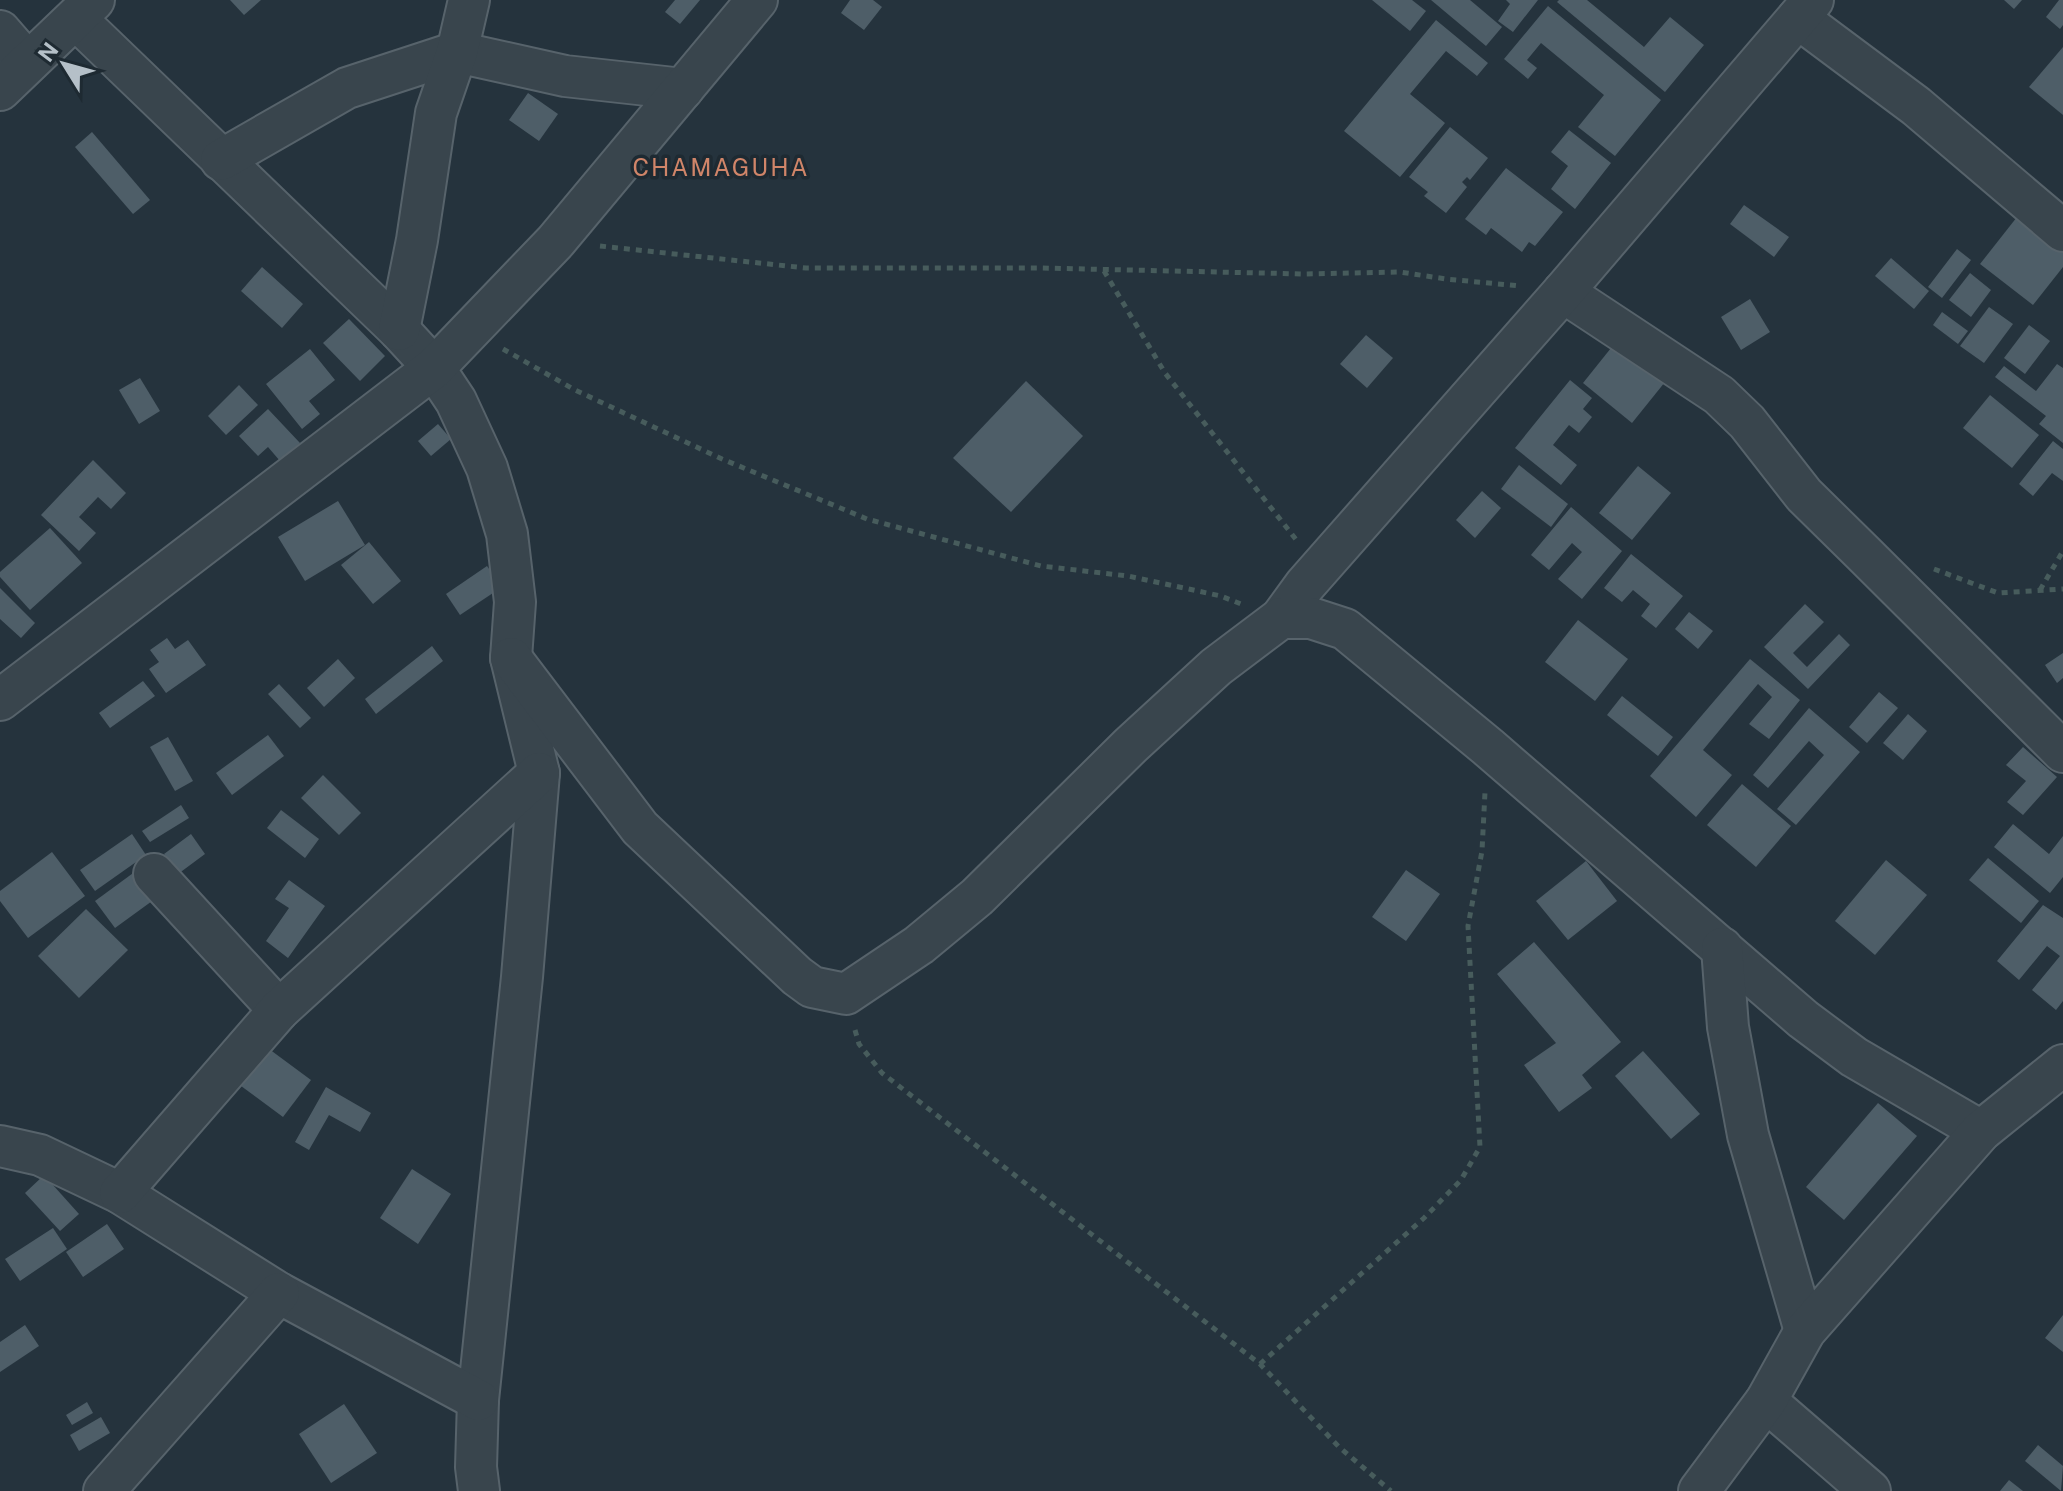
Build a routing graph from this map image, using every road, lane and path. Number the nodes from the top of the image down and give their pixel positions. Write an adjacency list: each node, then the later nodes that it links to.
1 (469, 0): 6 (street)
2 (757, 0): 8 (street)
3 (85, 9): 7 (street); 9 (street)
4 (1806, 9): 10 (street); 13 (street)
5 (0, 31): 7 (street)
6 (457, 52): 8 (street); 9 (street); 14 (street)
7 (14, 76)
8 (683, 89): 11 (street)
9 (221, 160): 14 (street)
10 (2063, 231)
11 (555, 242): 12 (path); 15 (street)
12 (1103, 270): 13 (path); 19 (path)
13 (1563, 292): 19 (street); 26 (street)
14 (399, 330): 16 (street)
15 (471, 331): 16 (street); 22 (path)
16 (434, 368): 23 (street); 24 (street)
17 (2063, 551): 21 (path)
18 (1922, 564): 21 (path)
19 (1321, 569): 22 (street)
20 (2063, 589): 21 (path)
21 (2040, 590)
22 (1281, 618): 25 (street); 30 (street)
23 (511, 658): 27 (street); 30 (street)
24 (0, 700)
25 (1488, 747): 29 (street); 38 (path)
26 (2063, 752)
27 (539, 773): 31 (street); 39 (street)
28 (154, 874): 31 (street)
29 (1722, 948): 33 (street); 37 (street)
30 (846, 994): 38 (path)
31 (279, 1010): 35 (street)
32 (2063, 1065): 33 (street)
33 (1981, 1131): 37 (street)
34 (0, 1146): 35 (street)
35 (120, 1193): 36 (street)
36 (279, 1293): 39 (street); 41 (street)
37 (1805, 1331): 40 (street)
38 (1260, 1364): 43 (path)
39 (478, 1400): 42 (street)
40 (1766, 1401): 44 (street); 45 (street)
41 (104, 1491)
42 (479, 1491)
43 (1391, 1491)
44 (1699, 1491)
45 (1870, 1491)

